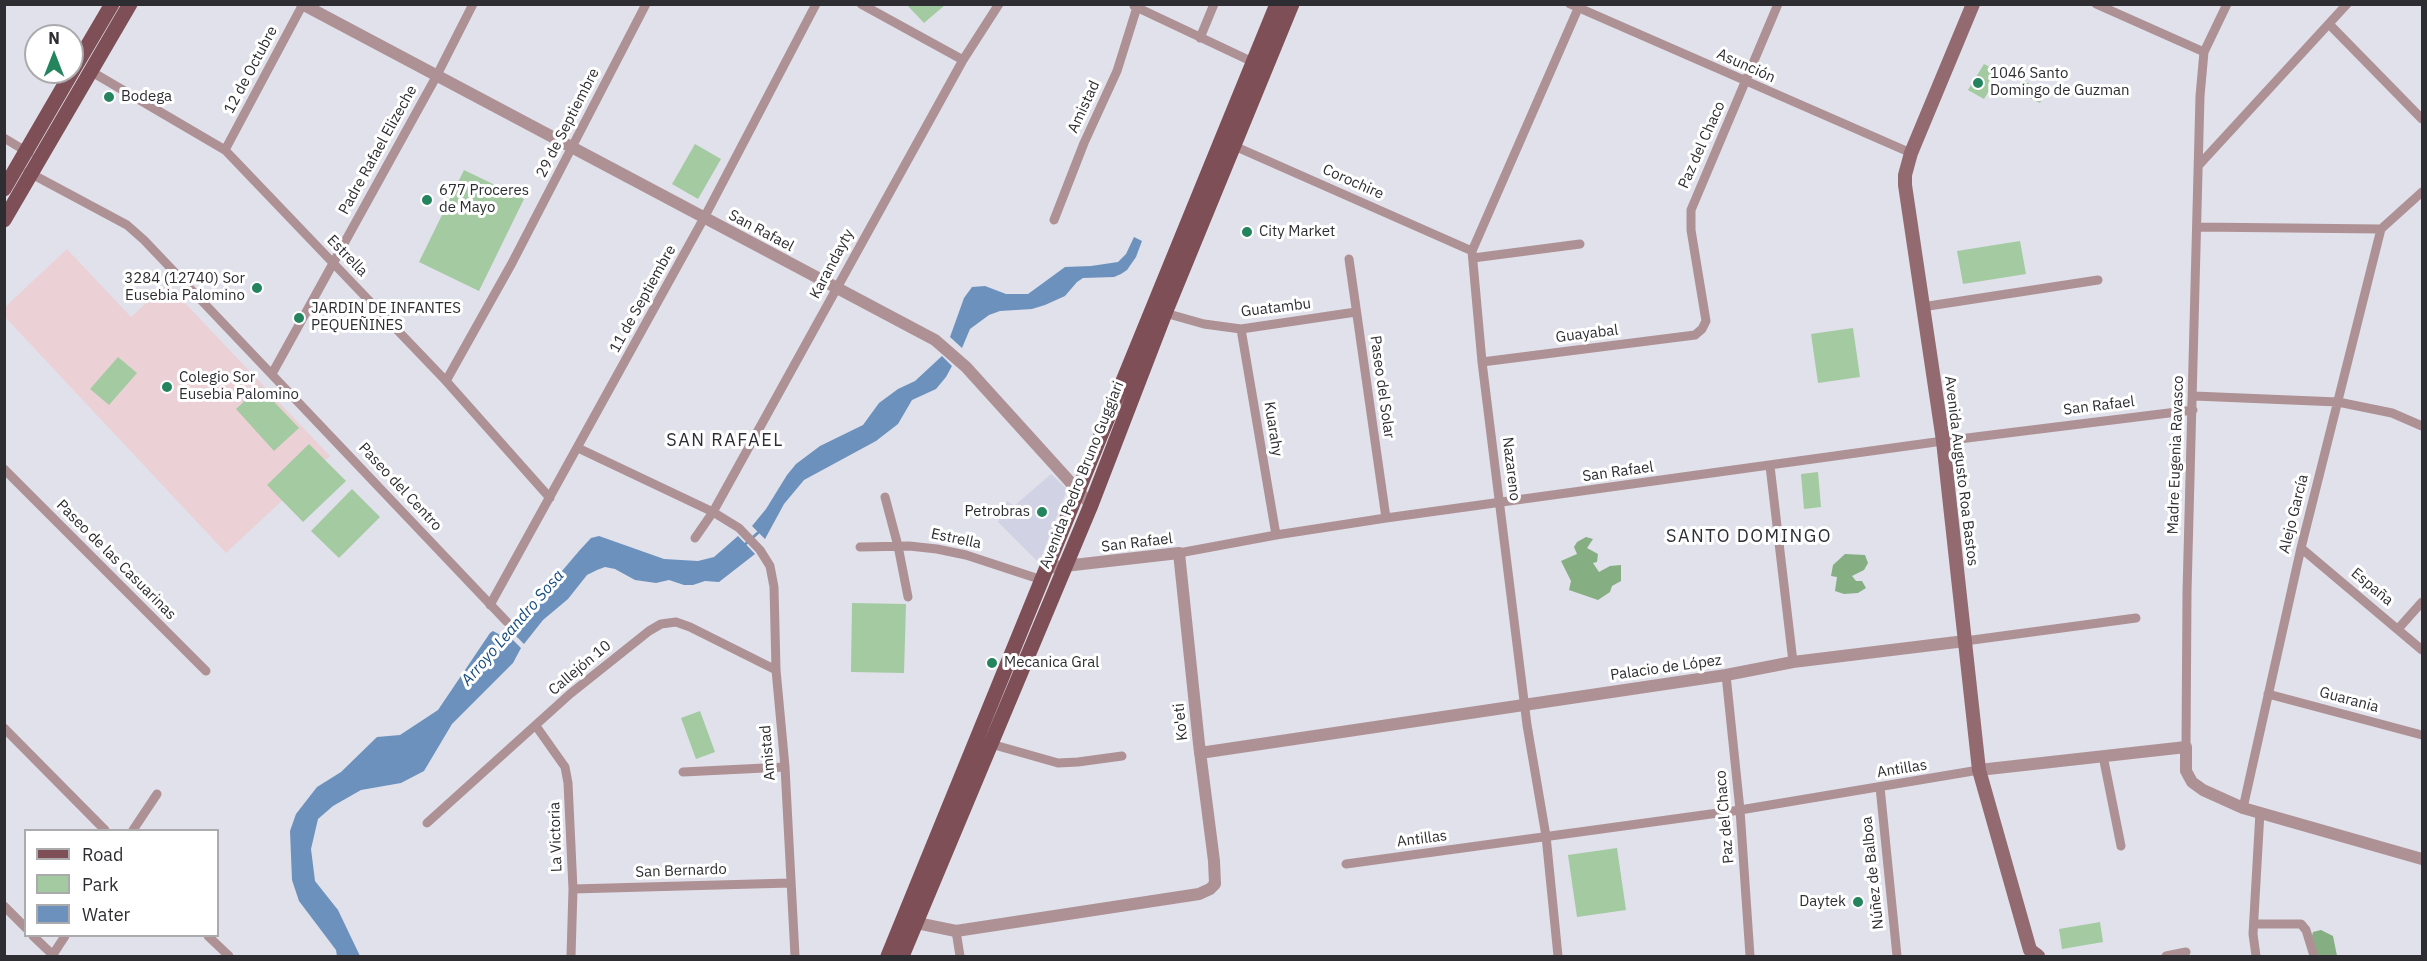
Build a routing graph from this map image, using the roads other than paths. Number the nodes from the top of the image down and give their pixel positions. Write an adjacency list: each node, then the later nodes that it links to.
1 (112, 4): 21 (main road)
2 (130, 4): 25 (main road)
3 (473, 4): 26 (street, Padre Rafael Elizeche)
4 (646, 4): 32 (street, 29 de Septiembre)
5 (816, 4): 40 (street, 11 de Septiembre)
6 (861, 4): 23 (street)
7 (999, 4): 23 (street, Karandayty)
8 (1214, 4): 20 (street)
9 (1277, 4): 24 (main road, Avenida Pedro Bruno Guggiari)
10 (1292, 4): 24 (main road, Avenida Pedro Bruno Guggiari)
11 (1778, 4): 27 (street, Paz del Chaco)
12 (1973, 4): 34 (main road, Avenida Augusto Roa Bastos)
13 (2096, 4): 22 (street)
14 (2227, 4): 22 (street)
15 (2347, 4): 19 (street)
16 (303, 5): 26 (street, San Rafael); 33 (street, 12 de Octubre)
17 (1135, 6): 20 (street); 42 (street, Amistad)
18 (1576, 6): 27 (street, Asunción); 46 (street, Nazareno)
19 (2329, 24): 29 (street); 36 (street)
20 (1200, 38): 24 (street)
21 (84, 52)
22 (2204, 52): 36 (street, Madre Eugenia Ravasco)
23 (963, 60): 50 (street, Karandayty)
24 (1260, 65): 31 (main road, Avenida Pedro Bruno Guggiari)
25 (92, 72): 33 (street, Estrella); 35 (main road)
26 (436, 77): 32 (street, San Rafael); 48 (street, Padre Rafael Elizeche)
27 (1746, 83): 34 (street, Asunción); 55 (street, Paz del Chaco)
28 (66, 84): 35 (main road)
29 (2422, 119)
30 (4, 138): 35 (street)
31 (1228, 143): 46 (street, Corochire); 53 (main road, Avenida Pedro Bruno Guggiari); 67 (main road, Avenida Pedro Bruno Guggiari)
32 (572, 148): 40 (street, San Rafael); 58 (street, 29 de Septiembre)
33 (225, 150): 48 (street, Estrella)
34 (1911, 153): 51 (main road, Avenida Augusto Roa Bastos)
35 (33, 155): 37 (main road)
36 (2199, 165): 43 (street, Madre Eugenia Ravasco)
37 (24, 170): 38 (main road); 41 (main road); 57 (street, Paseo del Centro)
38 (4, 189)
39 (2422, 192): 44 (street)
40 (704, 219): 50 (street, San Rafael); 64 (street, 11 de Septiembre)
41 (4, 220)
42 (1054, 220)
43 (2197, 226): 44 (street); 59 (street, Madre Eugenia Ravasco)
44 (2381, 229): 60 (street, Alejo García)
45 (1580, 244): 46 (street)
46 (1472, 254): 56 (street, Nazareno)
47 (1349, 260): 52 (street, Paseo del Solar)
48 (333, 262): 57 (street, Padre Rafael Elizeche); 58 (street, Estrella)
49 (2098, 280): 51 (street)
50 (836, 288): 67 (street, San Rafael); 72 (street, Karandayty)
51 (1922, 307): 63 (main road, Avenida Augusto Roa Bastos)
52 (1356, 312): 54 (street, Guatambu); 73 (street, Paseo del Solar)
53 (1165, 313): 54 (street, Guatambu); 71 (main road, Avenida Pedro Bruno Guggiari)
54 (1241, 329): 74 (street, Kuarahy)
55 (1695, 335): 56 (street, Guayabal)
56 (1482, 362): 70 (street, Nazareno)
57 (273, 372): 84 (street, Paseo del Centro)
58 (446, 381): 69 (street, Estrella)
59 (2194, 396): 60 (street); 61 (street, Madre Eugenia Ravasco)
60 (2338, 402): 62 (street); 78 (street, Alejo García)
61 (2193, 410): 63 (street, San Rafael); 100 (street, Madre Eugenia Ravasco)
62 (2422, 426)
63 (1943, 441): 65 (street, San Rafael); 88 (main road, Avenida Augusto Roa Bastos)
64 (578, 448): 69 (street, 11 de Septiembre); 72 (street)
65 (1770, 466): 70 (street, San Rafael); 90 (street)
66 (4, 469): 92 (street, Paseo de las Casuarinas)
67 (1078, 491): 71 (street, San Rafael); 81 (main road, Avenida Pedro Bruno Guggiari)
68 (885, 496): 76 (street)
69 (550, 498): 84 (street, 11 de Septiembre)
70 (1500, 503): 73 (street, San Rafael); 95 (street, Nazareno)
71 (1091, 505): 80 (main road, Avenida Pedro Bruno Guggiari)
72 (713, 512): 75 (street, Karandayty); 91 (street, Amistad)
73 (1386, 518): 74 (street, San Rafael)
74 (1276, 535): 79 (street, San Rafael)
75 (695, 538)
76 (898, 546): 77 (street, Estrella); 81 (street, Estrella); 82 (street)
77 (860, 548)
78 (2301, 548): 87 (street, España); 94 (street, Alejo García)
79 (1179, 553): 80 (street, San Rafael); 101 (street, Ko'eti)
80 (1065, 567): 81 (street, San Rafael); 99 (main road, Avenida Pedro Bruno Guggiari)
81 (1044, 574): 122 (main road, Avenida Pedro Bruno Guggiari)
82 (908, 597)
83 (2422, 602): 87 (street)
84 (490, 605): 86 (street, Paseo del Centro)
85 (2136, 618): 88 (street, Palacio de López)
86 (507, 621)
87 (2398, 629): 89 (street, España)
88 (1965, 640): 90 (street, Palacio de López); 105 (main road, Avenida Augusto Roa Bastos)
89 (2422, 650)
90 (1794, 662): 93 (street, Palacio de López)
91 (776, 670): 96 (street, Callejón 10); 104 (street, Amistad)
92 (206, 671)
93 (1726, 675): 95 (street, Palacio de López); 110 (street, Paz del Chaco)
94 (2268, 694): 98 (street, Guarania); 109 (street, Alejo García)
95 (1525, 703): 101 (street, Palacio de López); 115 (street, Nazareno)
96 (536, 726): 112 (street, Callejón 10); 120 (street, La Victoria)
97 (4, 728): 113 (street)
98 (2422, 735)
99 (991, 744): 102 (street); 122 (main road, Avenida Pedro Bruno Guggiari)
100 (2186, 747): 103 (street, Antillas); 109 (street)
101 (1200, 753): 125 (street, Ko'eti)
102 (1122, 756)
103 (2103, 756): 105 (street, Antillas); 116 (street)
104 (785, 767): 106 (street); 119 (street, Amistad)
105 (1979, 770): 107 (street, Antillas); 130 (main road, Avenida Augusto Roa Bastos)
106 (683, 772)
107 (1880, 787): 110 (street, Antillas); 140 (street, Núñez de Balboa)
108 (158, 794): 114 (street)
109 (2243, 808): 111 (street)
110 (1740, 810): 115 (street, Antillas); 139 (street, Paz del Chaco)
111 (2260, 812): 117 (street); 123 (street)
112 (427, 823)
113 (103, 829)
114 (134, 829)
115 (1546, 836): 118 (street, Antillas); 138 (street, Nazareno)
116 (2121, 846)
117 (2422, 858)
118 (1346, 864)
119 (790, 883): 120 (street, San Bernardo); 134 (street, Amistad)
120 (573, 890): 133 (street, La Victoria)
121 (4, 906): 124 (street)
122 (910, 921): 125 (street); 135 (main road, Avenida Pedro Bruno Guggiari); 136 (main road, Avenida Pedro Bruno Guggiari)
123 (2255, 924): 142 (street); 143 (street)
124 (24, 926)
125 (956, 931): 137 (street)
126 (34, 937): 131 (street)
127 (64, 937): 131 (street)
128 (209, 937): 132 (street)
129 (2186, 952): 141 (street)
130 (2032, 954)
131 (53, 956)
132 (229, 957)
133 (572, 957)
134 (795, 957)
135 (888, 957)
136 (902, 957)
137 (960, 957)
138 (1558, 957)
139 (1750, 957)
140 (1897, 957)
141 (2166, 957)
142 (2256, 957)
143 (2314, 957)

